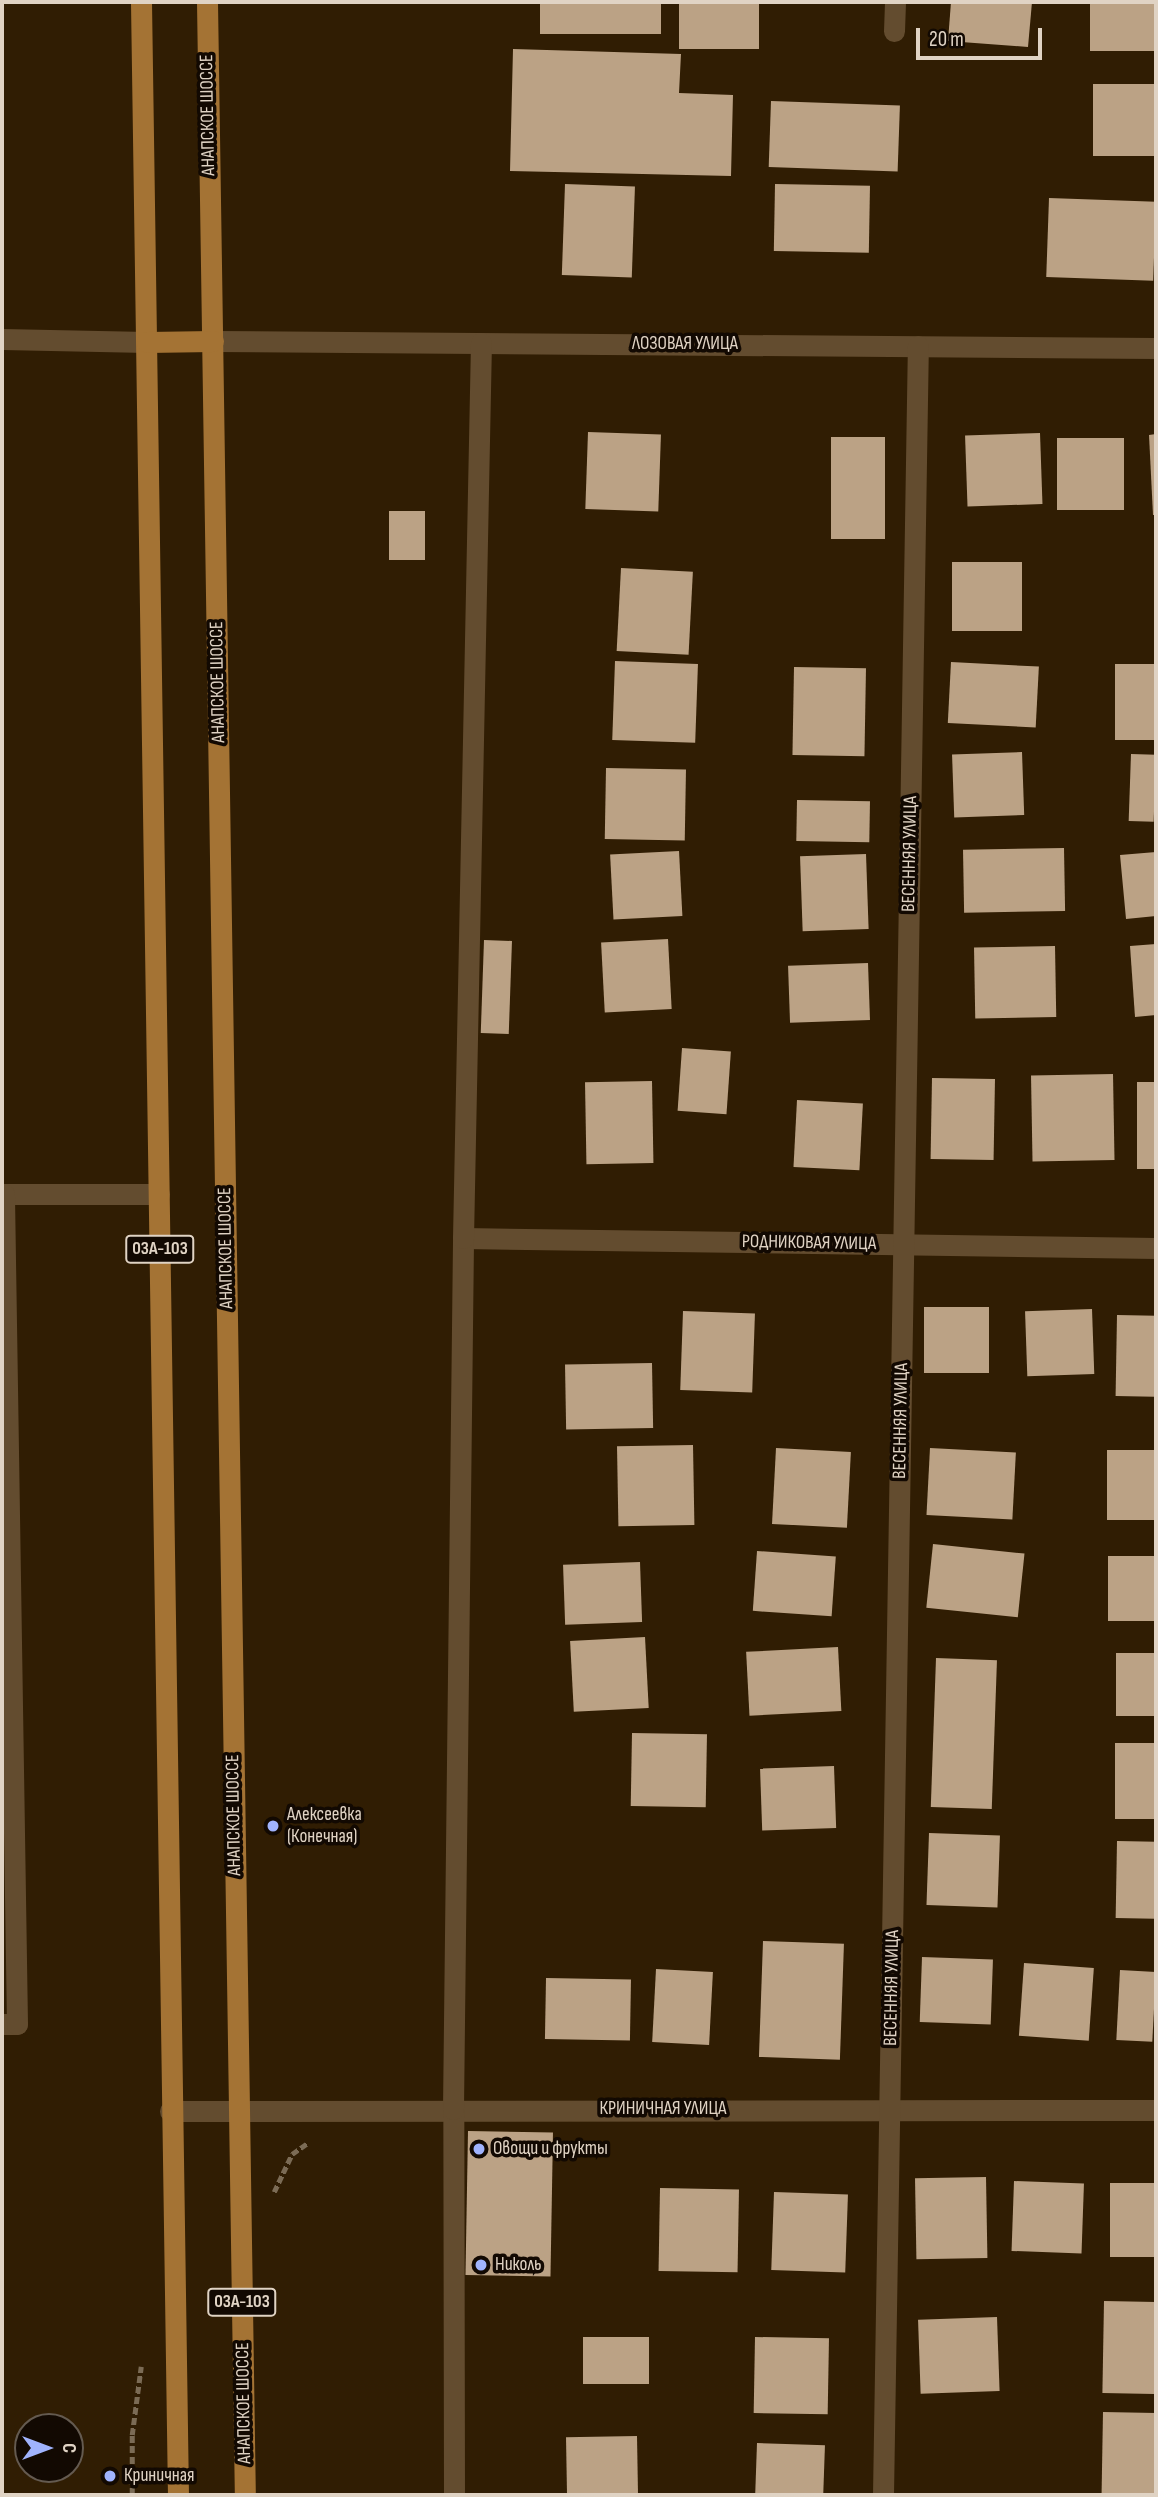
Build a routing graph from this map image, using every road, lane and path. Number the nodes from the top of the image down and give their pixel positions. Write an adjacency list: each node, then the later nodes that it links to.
1 (141, 2): 7 (main road, 03А-103)
2 (207, 2): 6 (main road, АНАПСКОЕ ШОССЕ / 03А-103)
3 (895, 2): 4 (street)
4 (894, 31)
5 (2, 339): 7 (street)
6 (213, 341): 7 (main road); 8 (street, ЛОЗОВАЯ УЛИЦА); 17 (main road, АНАПСКОЕ ШОССЕ / 03А-103)
7 (147, 342): 12 (main road, 03А-103)
8 (481, 343): 9 (street, ЛОЗОВАЯ УЛИЦА); 13 (street)
9 (918, 346): 10 (street, ЛОЗОВАЯ УЛИЦА); 14 (street, ВЕСЕННЯЯ УЛИЦА)
10 (1156, 348)
11 (3, 1194): 12 (street); 16 (street)
12 (159, 1194): 21 (main road, 03А-103)
13 (463, 1238): 14 (street, РОДНИКОВАЯ УЛИЦА); 18 (street)
14 (904, 1245): 15 (street, РОДНИКОВАЯ УЛИЦА); 19 (street, ВЕСЕННЯЯ УЛИЦА)
15 (1156, 1248)
16 (2, 2024)
17 (238, 2108): 18 (street, КРИНИЧНАЯ УЛИЦА); 21 (street, КРИНИЧНАЯ УЛИЦА); 27 (main road, АНАПСКОЕ ШОССЕ / 03А-103)
18 (453, 2109): 19 (street, КРИНИЧНАЯ УЛИЦА); 28 (street)
19 (890, 2110): 20 (street, КРИНИЧНАЯ УЛИЦА); 29 (street, ВЕСЕННЯЯ УЛИЦА)
20 (1156, 2110)
21 (170, 2111): 26 (main road, 03А-103)
22 (319, 2136): 23 (path)
23 (269, 2202)
24 (143, 2353): 25 (path)
25 (132, 2495)
26 (178, 2495)
27 (245, 2495)
28 (454, 2495)
29 (883, 2495)

